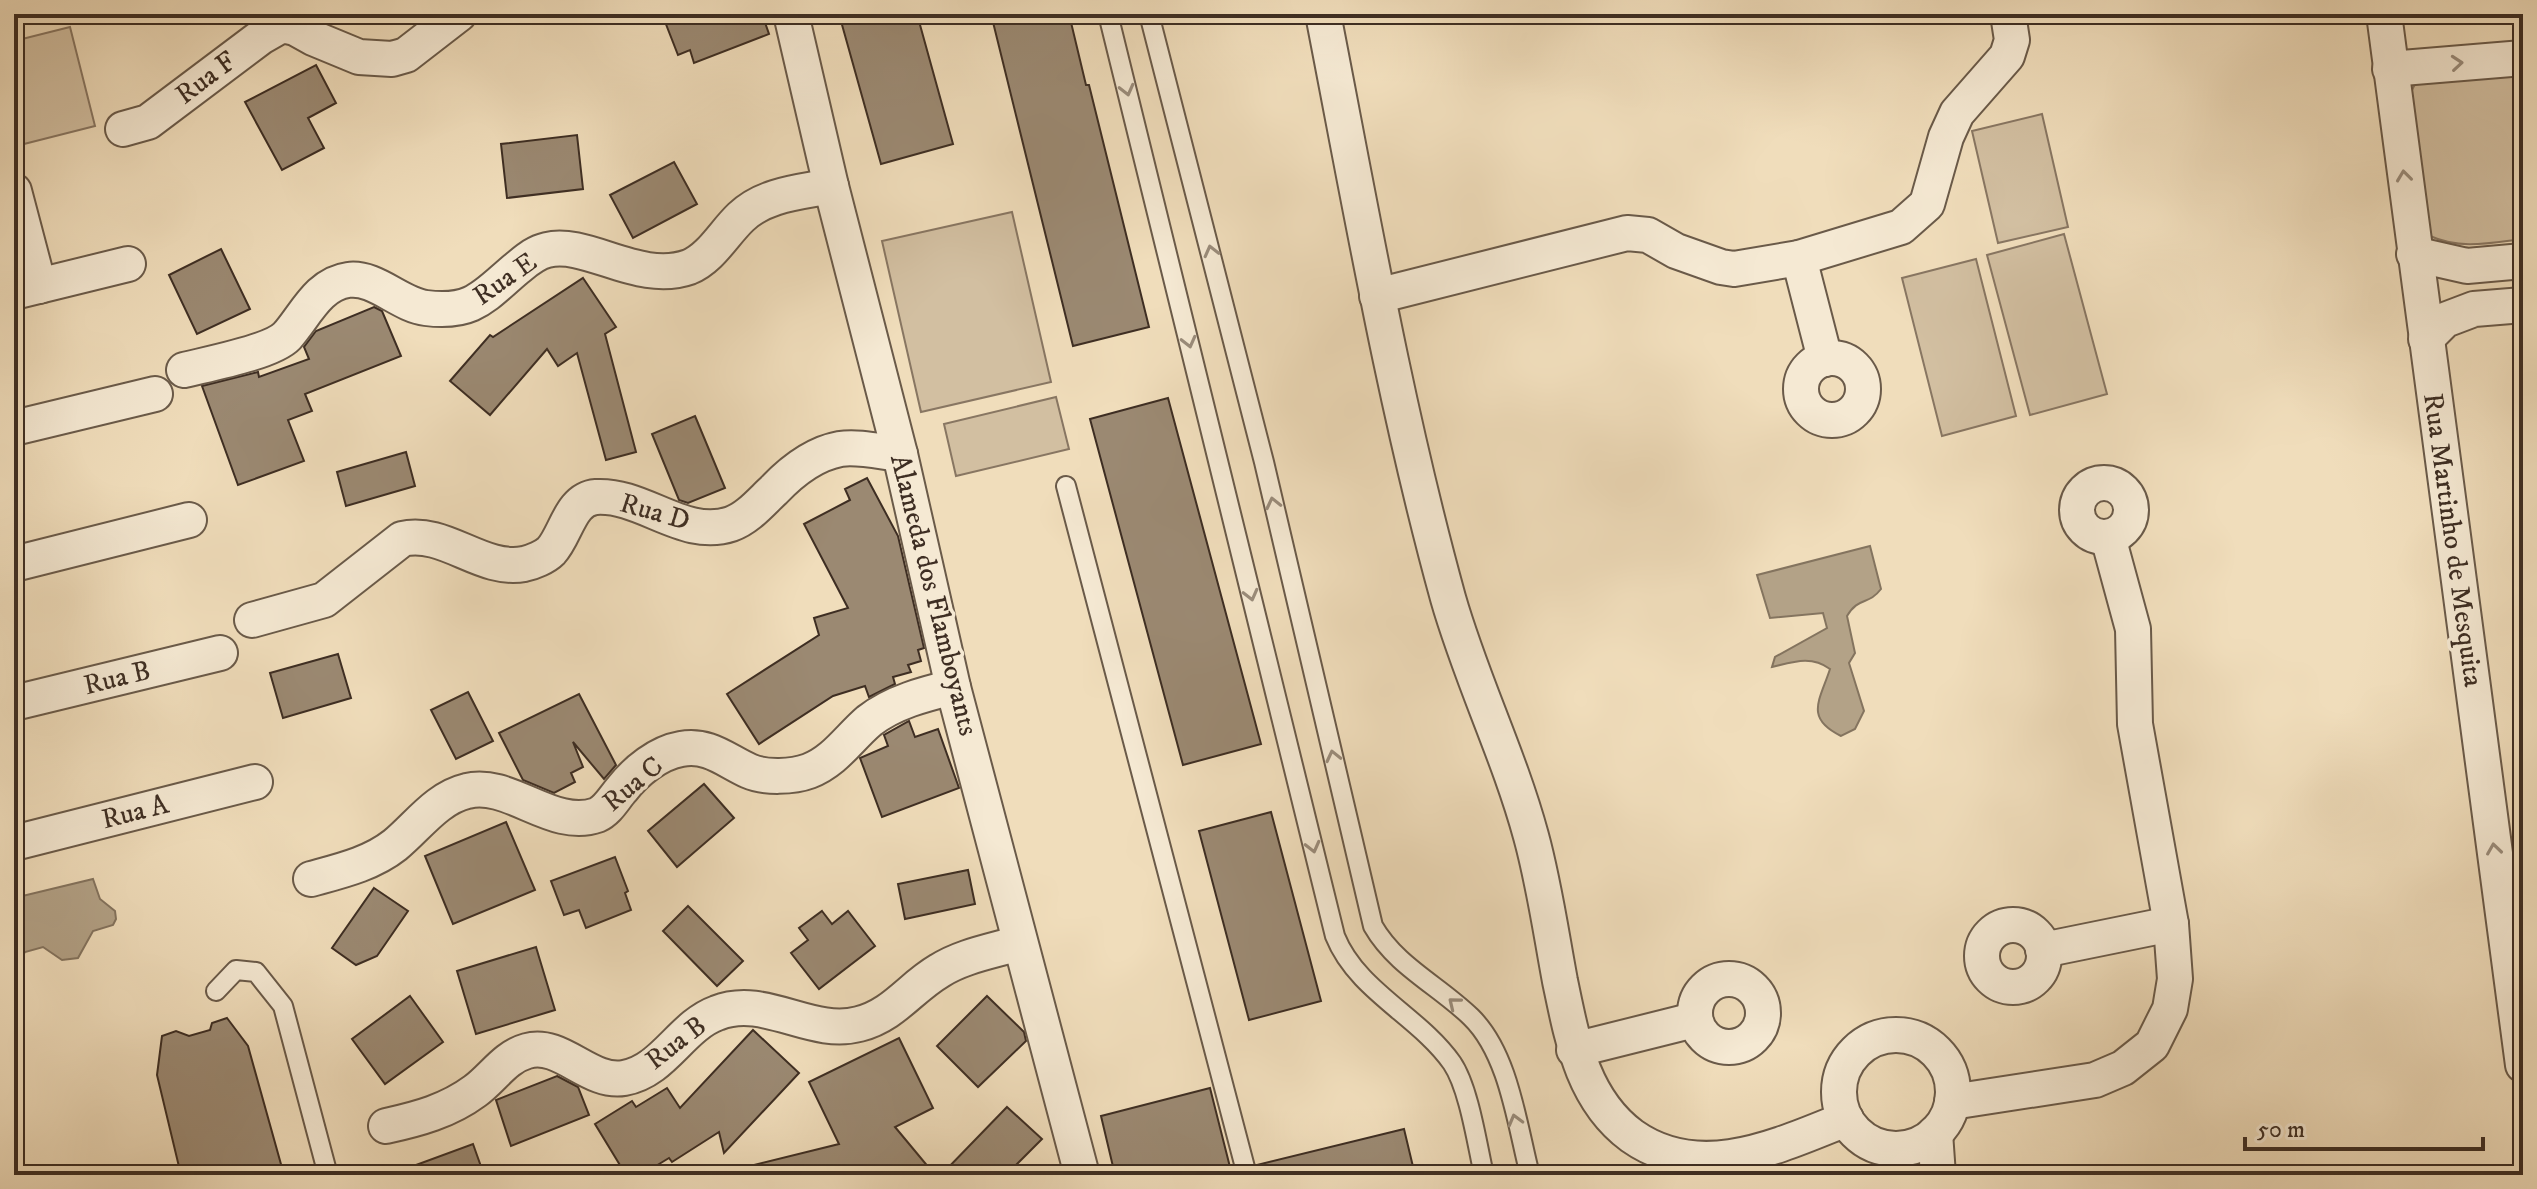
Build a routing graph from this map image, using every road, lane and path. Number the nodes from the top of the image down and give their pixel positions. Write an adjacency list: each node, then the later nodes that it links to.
1 (459, 14): 10 (street, Rua F)
2 (791, 14): 11 (street, Alameda dos Flamboyants)
3 (1108, 14): 54 (lane, one-way to 54)
4 (1149, 14): 55 (lane, one-way to 4)
5 (1323, 14): 19 (street)
6 (2008, 14): 14 (street)
7 (2384, 14): 9 (street, Rua Martinho de Mesquita)
8 (2523, 58): 9 (street, one-way to 8)
9 (2390, 69): 13 (street, Rua Martinho de Mesquita, one-way to 9)
10 (123, 129)
11 (831, 186): 24 (street, Rua E); 27 (street, Alameda dos Flamboyants)
12 (14, 191): 18 (street)
13 (2414, 254): 17 (street); 22 (street, Rua Martinho de Mesquita)
14 (1799, 258): 19 (street); 23 (street)
15 (2523, 261): 17 (street)
16 (128, 264): 18 (street)
17 (2467, 266): 21 (street)
18 (26, 289)
19 (1377, 296): 44 (street)
20 (2523, 305): 21 (street)
21 (2474, 309): 22 (street)
22 (2426, 339): 45 (street, Rua Martinho de Mesquita, one-way to 22)
23 (1825, 359)
24 (184, 370)
25 (155, 394): 26 (street)
26 (14, 428)
27 (900, 454): 32 (street, Rua D); 34 (street, Alameda dos Flamboyants)
28 (1066, 486): 53 (lane)
29 (189, 520): 31 (street)
30 (2108, 537): 39 (street)
31 (14, 564)
32 (252, 620)
33 (220, 653): 35 (street, Rua B)
34 (953, 687): 38 (street, Rua C); 40 (street, Alameda dos Flamboyants)
35 (14, 703)
36 (255, 782): 37 (street, Rua A)
37 (14, 843)
38 (311, 879)
39 (2171, 924): 41 (street); 46 (street)
40 (1019, 943): 48 (street, Rua B); 52 (street, Alameda dos Flamboyants)
41 (2043, 950)
42 (216, 991): 51 (lane)
43 (1694, 1020): 44 (street)
44 (1574, 1050): 47 (street)
45 (2523, 1065)
46 (1952, 1102): 47 (street); 49 (street)
47 (1846, 1119): 50 (street)
48 (386, 1126)
49 (1935, 1133): 50 (street); 56 (street)
50 (1877, 1160)
51 (328, 1175)
52 (1082, 1175)
53 (1247, 1175)
54 (1484, 1175)
55 (1530, 1175)
56 (1938, 1175)

